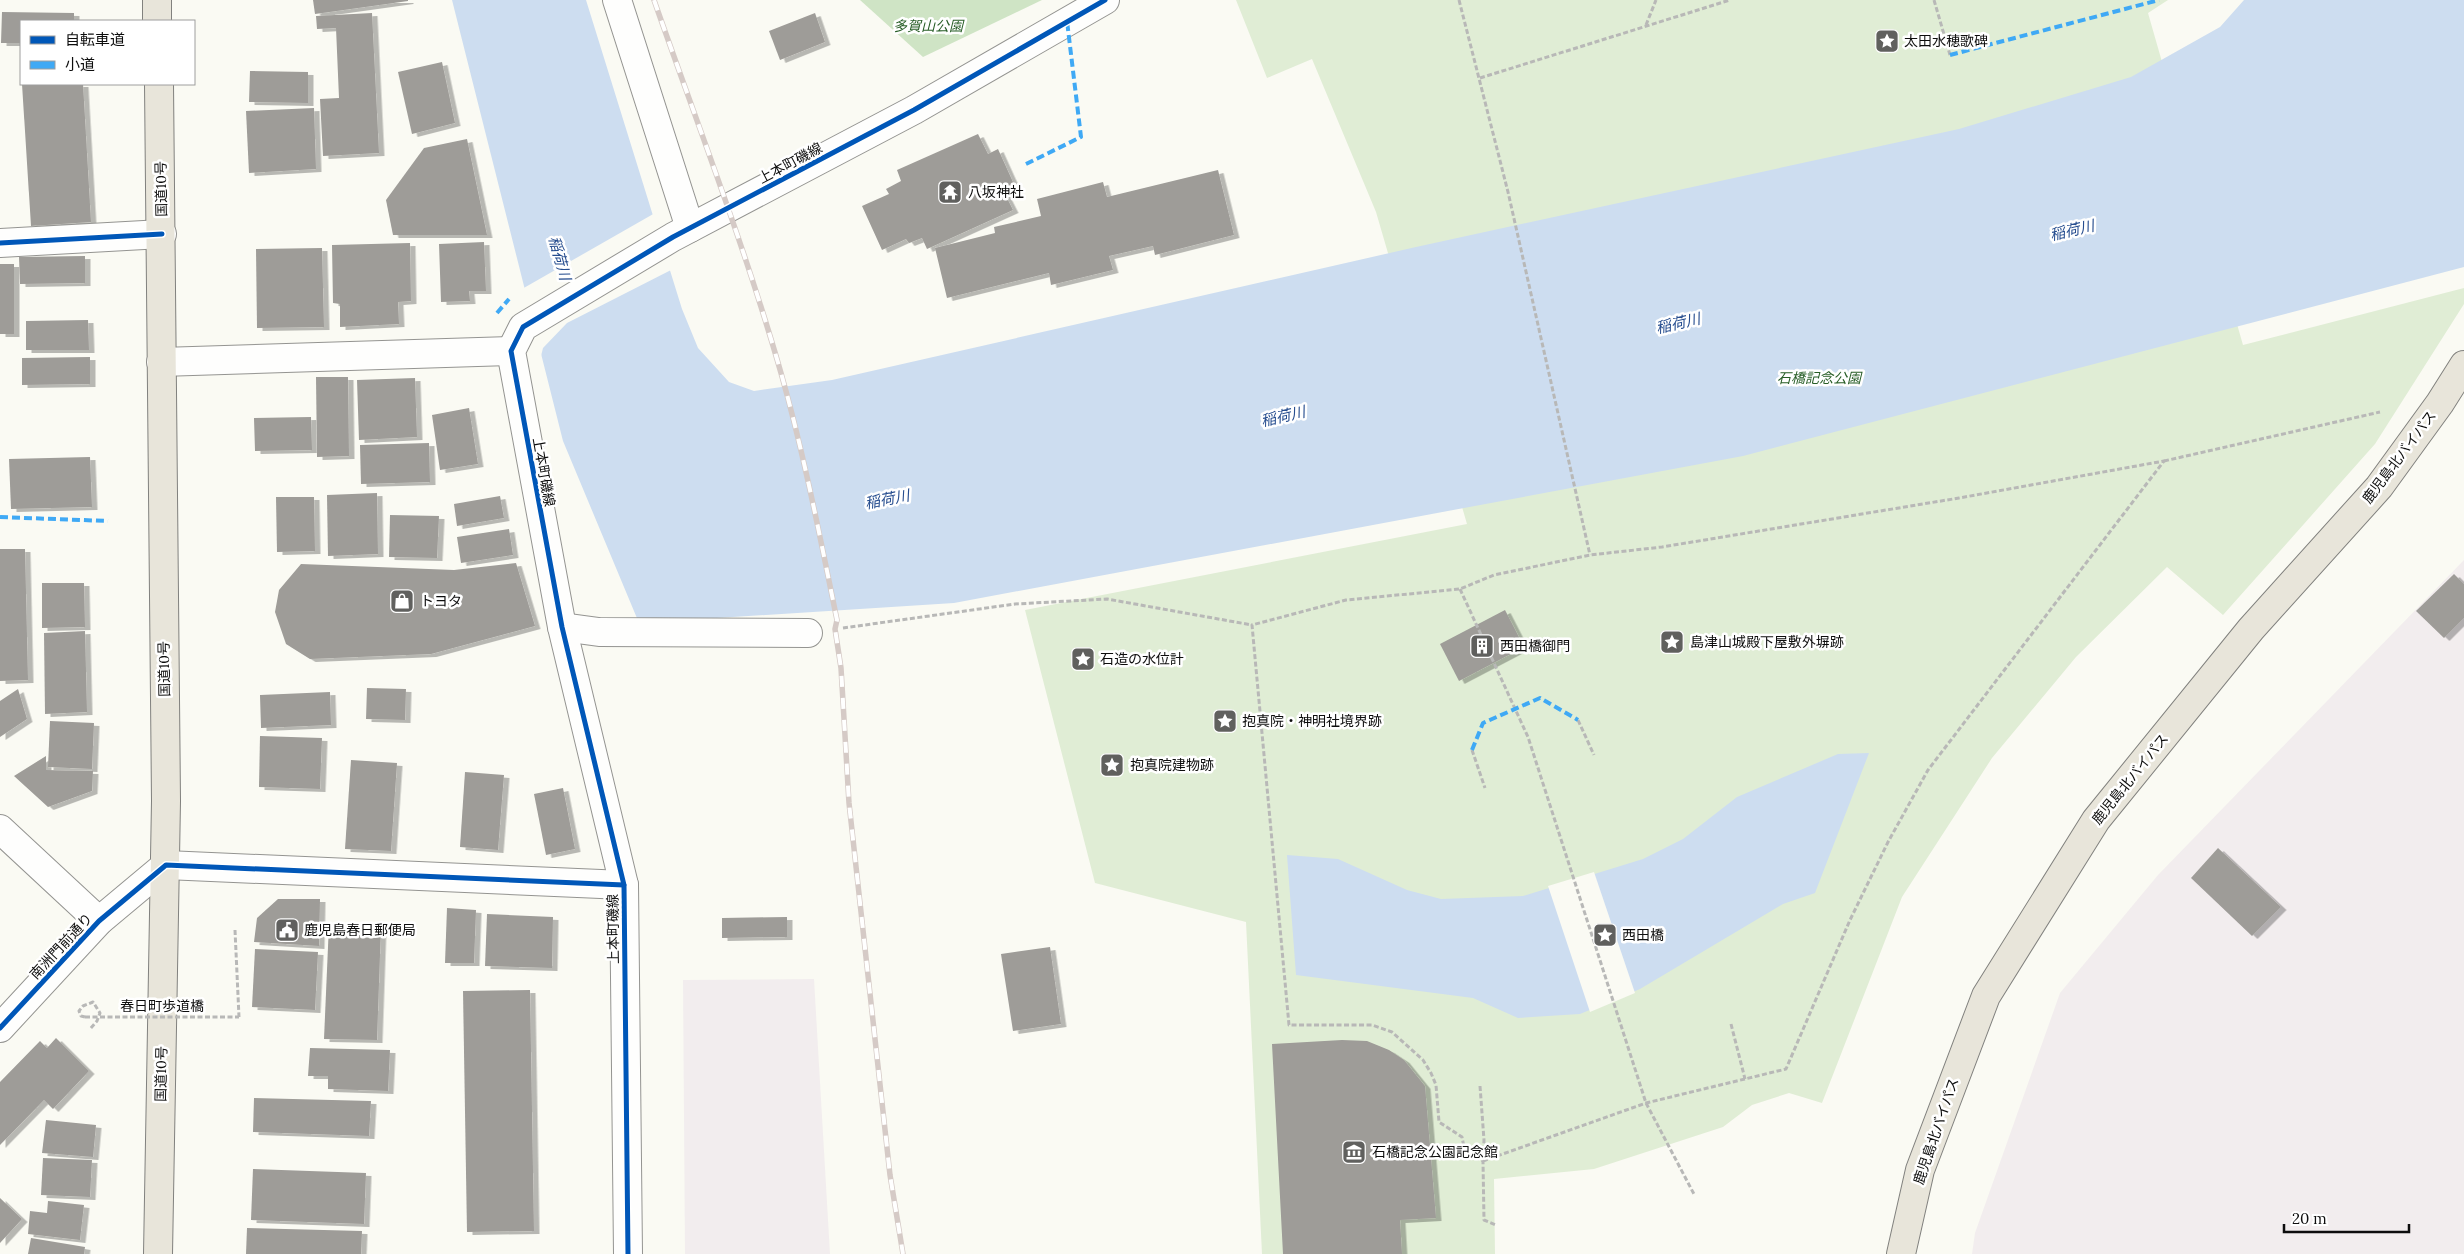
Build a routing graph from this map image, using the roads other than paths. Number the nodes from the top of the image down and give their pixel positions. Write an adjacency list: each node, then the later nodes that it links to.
1 (157, 0): 4 (highway)
2 (617, 0): 6 (street)
3 (1105, 0): 6 (street, 上本町磯線)
4 (157, 20)
5 (158, 85): 7 (highway, 国道10号)
6 (681, 233): 9 (street, 上本町磯線)
7 (162, 234): 8 (street); 10 (highway, 国道10号)
8 (0, 243)
9 (517, 339): 10 (street); 12 (street, 上本町磯線)
10 (161, 362): 15 (highway, 国道10号)
11 (2464, 366): 21 (highway, 鹿児島北バイパス)
12 (562, 627): 13 (street); 16 (street, 上本町磯線)
13 (808, 633)
14 (0, 830): 17 (street)
15 (166, 865): 16 (street); 17 (street, 南洲門前通り); 19 (highway, 国道10号)
16 (624, 884): 20 (street, 上本町磯線)
17 (99, 921): 18 (street, 南洲門前通り)
18 (0, 1028)
19 (158, 1254)
20 (628, 1254)
21 (1902, 1254)

